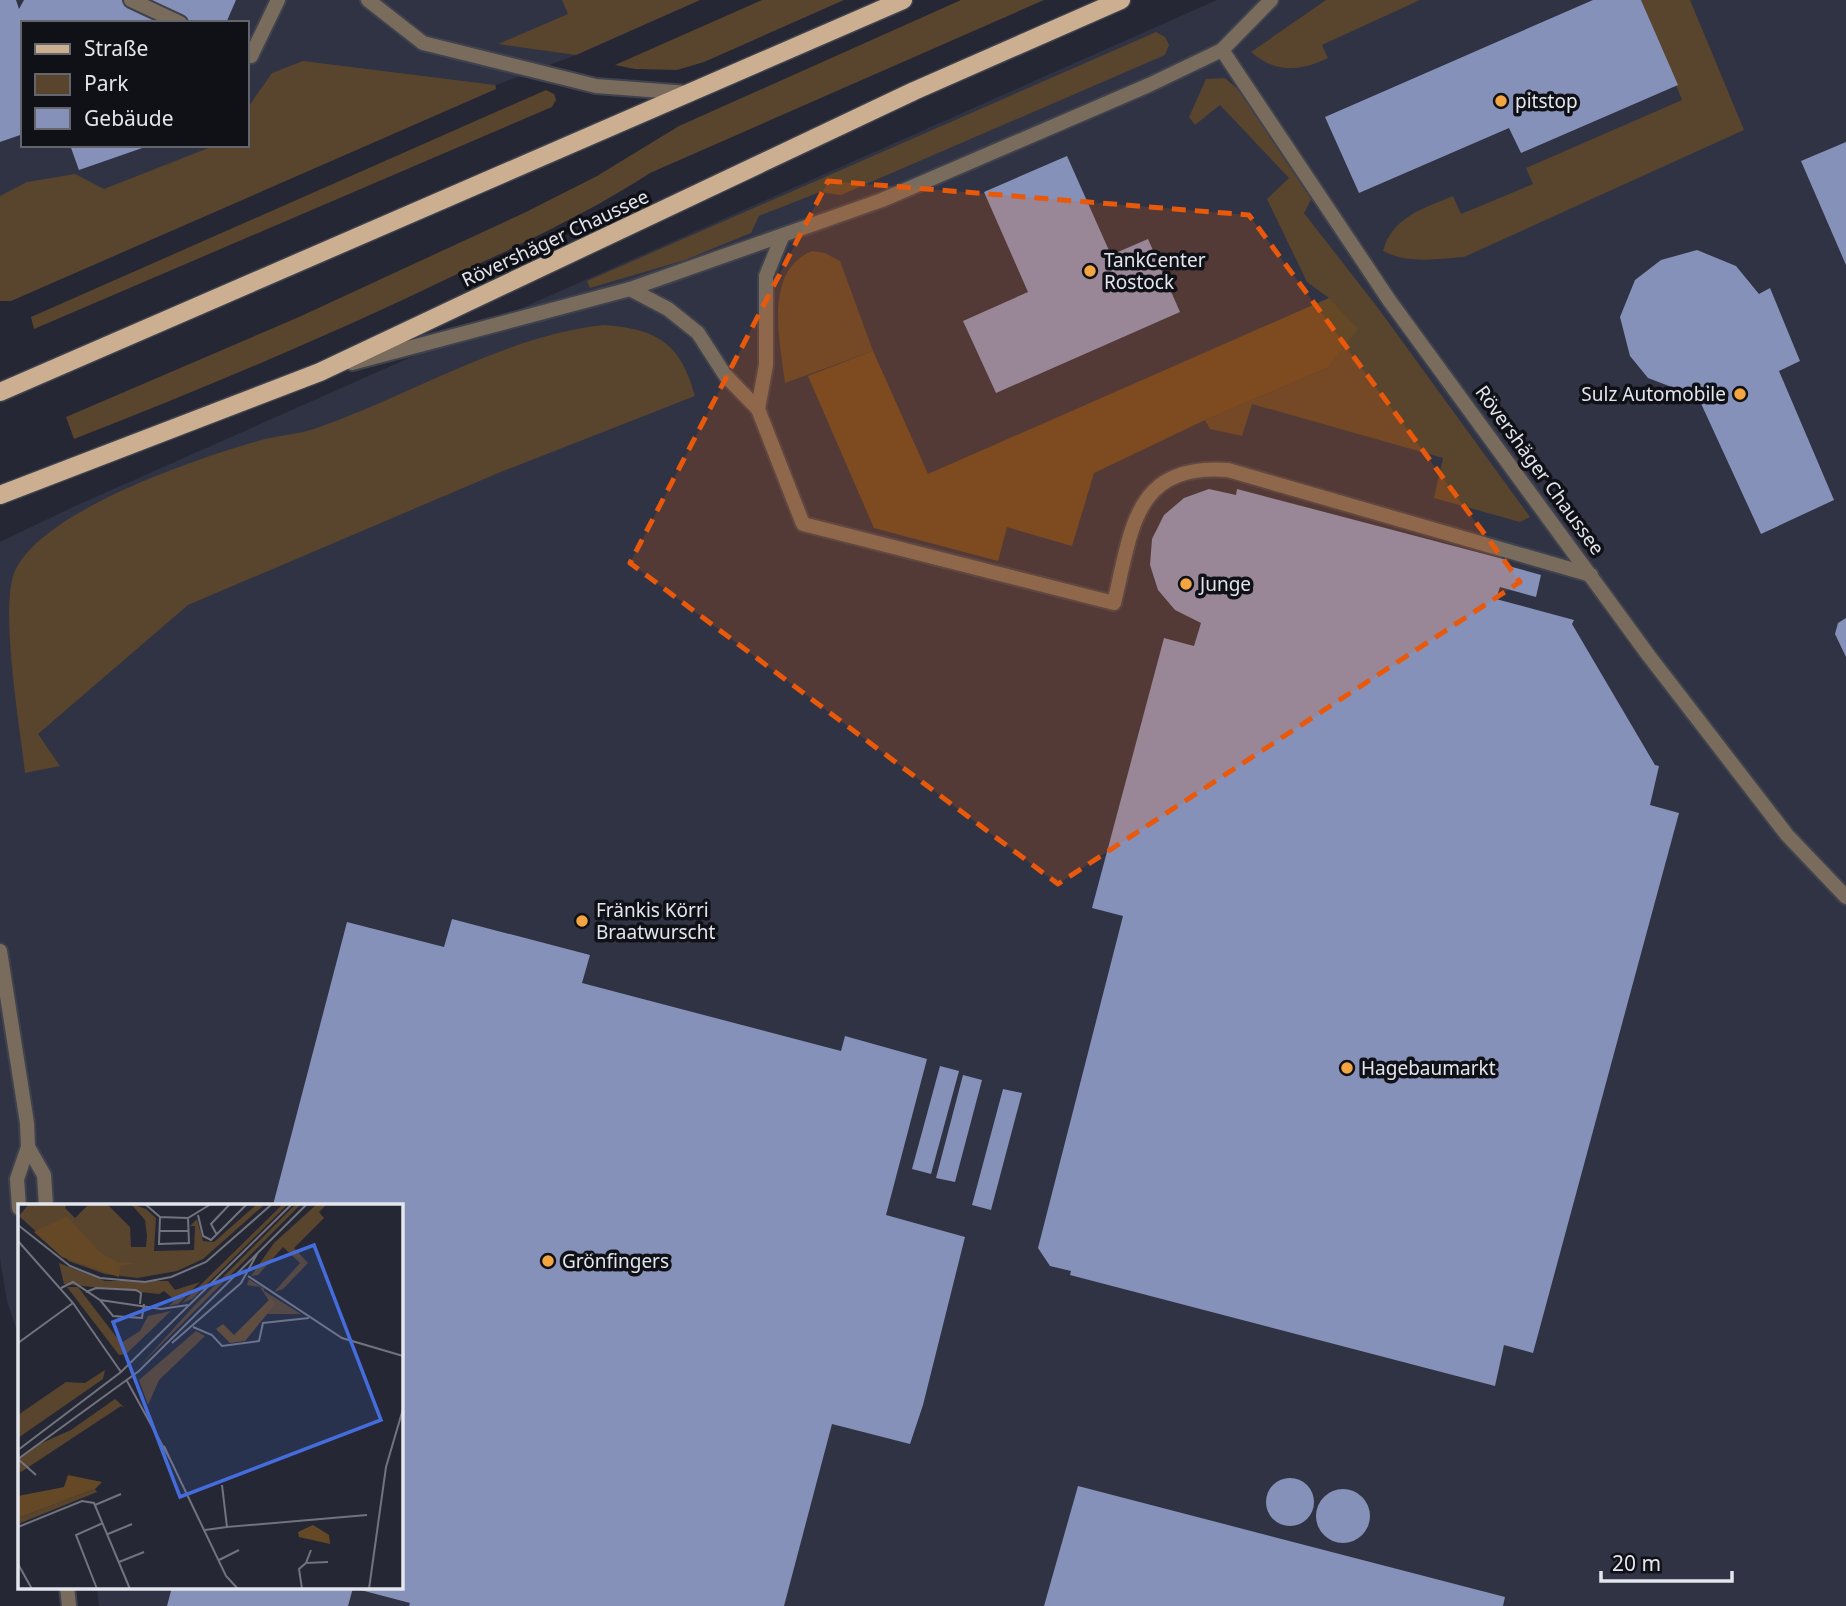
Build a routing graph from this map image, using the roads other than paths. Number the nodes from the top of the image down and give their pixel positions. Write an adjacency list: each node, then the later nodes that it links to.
1 (131, 0): 7 (street)
2 (278, 0): 9 (street)
3 (368, 0): 10 (street)
4 (903, 0): 10 (main road)
5 (1121, 0): 13 (main road, Rövershäger Chaussee)
6 (1271, 0): 8 (street)
7 (176, 21)
8 (1222, 50): 11 (street); 17 (street, Rövershäger Chaussee)
9 (248, 54)
10 (693, 93): 14 (main road)
11 (782, 237): 12 (street); 15 (street)
12 (630, 289): 13 (street); 15 (street)
13 (320, 372): 16 (main road, Rövershäger Chaussee)
14 (0, 392)
15 (758, 409): 17 (street)
16 (0, 495)
17 (1591, 575): 18 (street, Rövershäger Chaussee)
18 (1846, 897)
19 (0, 951): 20 (street)
20 (29, 1147): 21 (street); 22 (street)
21 (19, 1204)
22 (46, 1204)
23 (67, 1588): 24 (street)
24 (69, 1606)

